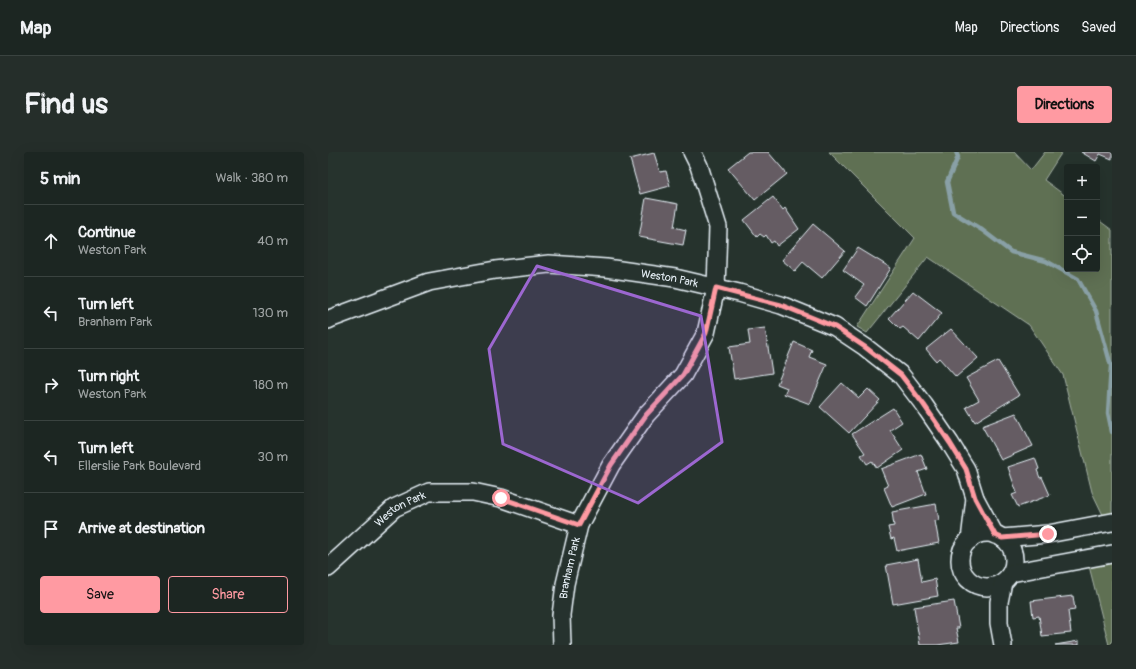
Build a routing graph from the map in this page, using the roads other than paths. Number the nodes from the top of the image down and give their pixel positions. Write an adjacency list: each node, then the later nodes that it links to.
1 (692, 152): 2 (street, Branham Park)
2 (716, 288): 3 (street, Weston Park); 4 (street, Weston Park); 6 (street, Branham Park)
3 (329, 315)
4 (975, 498): 7 (street, Weston Park); 8 (street, Weston Park)
5 (1112, 522): 7 (street)
6 (579, 525): 10 (street, Weston Park); 14 (street, Branham Park)
7 (999, 536): 8 (street); 11 (street, Weston Park)
8 (970, 540): 12 (street, Weston Park)
9 (1112, 554): 11 (street)
10 (328, 568)
11 (1007, 577): 12 (street); 13 (street, Weston Park)
12 (978, 585): 13 (street, Weston Park)
13 (999, 623): 15 (street, Weston Park)
14 (562, 645)
15 (1003, 645)

